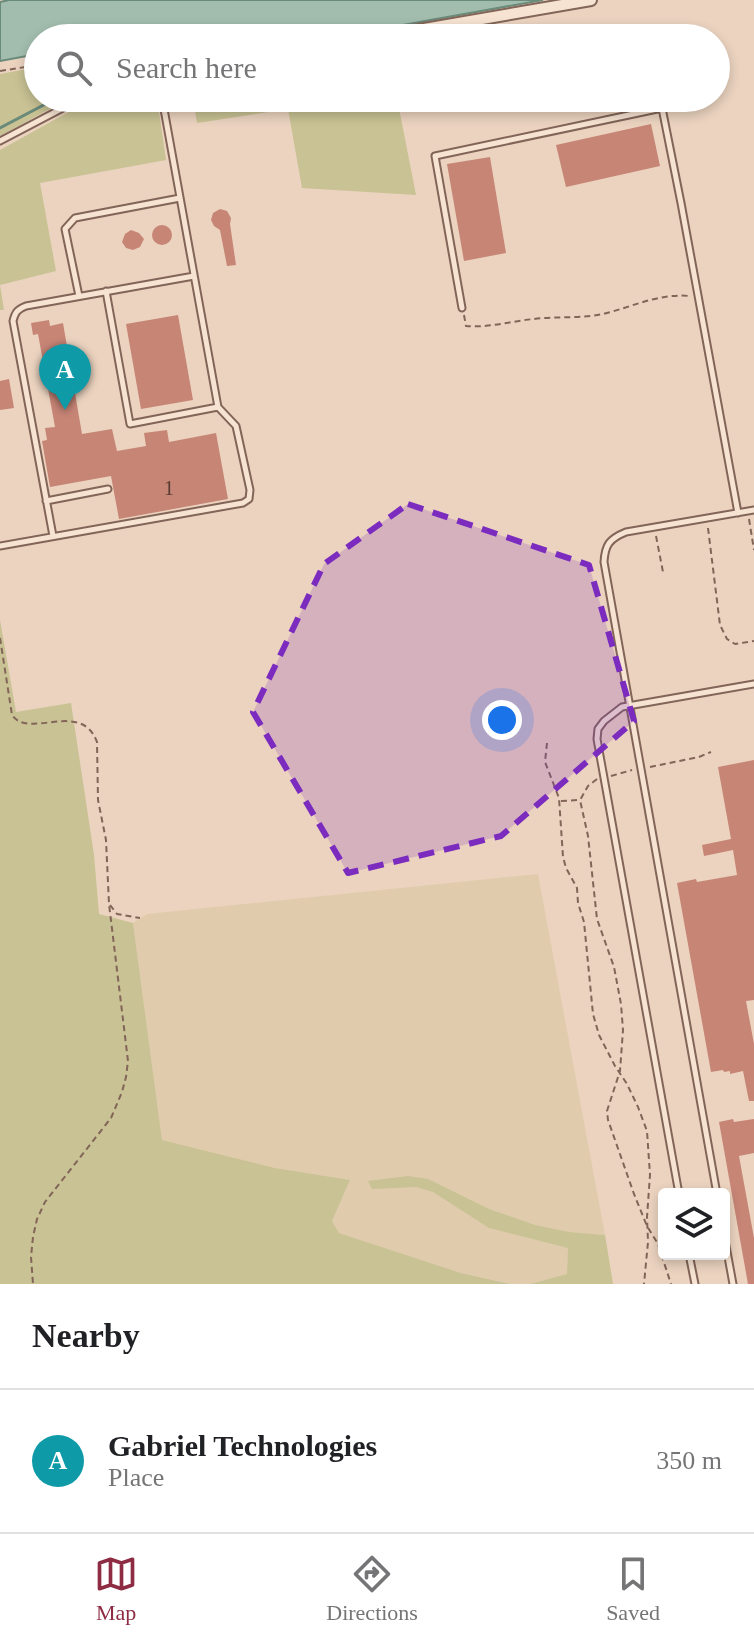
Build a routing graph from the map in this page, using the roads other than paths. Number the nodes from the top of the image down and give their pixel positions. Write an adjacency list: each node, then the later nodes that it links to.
1 (591, 0): 2 (street)
2 (453, 24)
3 (55, 112): 7 (lane)
4 (165, 112): 8 (lane)
5 (643, 112): 12 (lane)
6 (663, 112): 17 (lane)
7 (0, 141)
8 (180, 198): 9 (lane); 11 (lane)
9 (194, 276): 10 (lane); 13 (lane)
10 (106, 291): 11 (lane); 13 (lane)
11 (79, 296): 15 (lane)
12 (462, 308)
13 (218, 407): 18 (lane)
14 (108, 489): 15 (lane)
15 (46, 501): 18 (lane)
16 (751, 511): 17 (lane)
17 (738, 513): 21 (lane)
18 (53, 536): 19 (lane)
19 (0, 546)
20 (754, 684): 21 (lane)
21 (630, 706): 22 (lane); 23 (lane)
22 (678, 1188)
23 (716, 1188)
24 (690, 1260): 26 (lane)
25 (729, 1260): 27 (lane)
26 (695, 1284)
27 (733, 1284)

